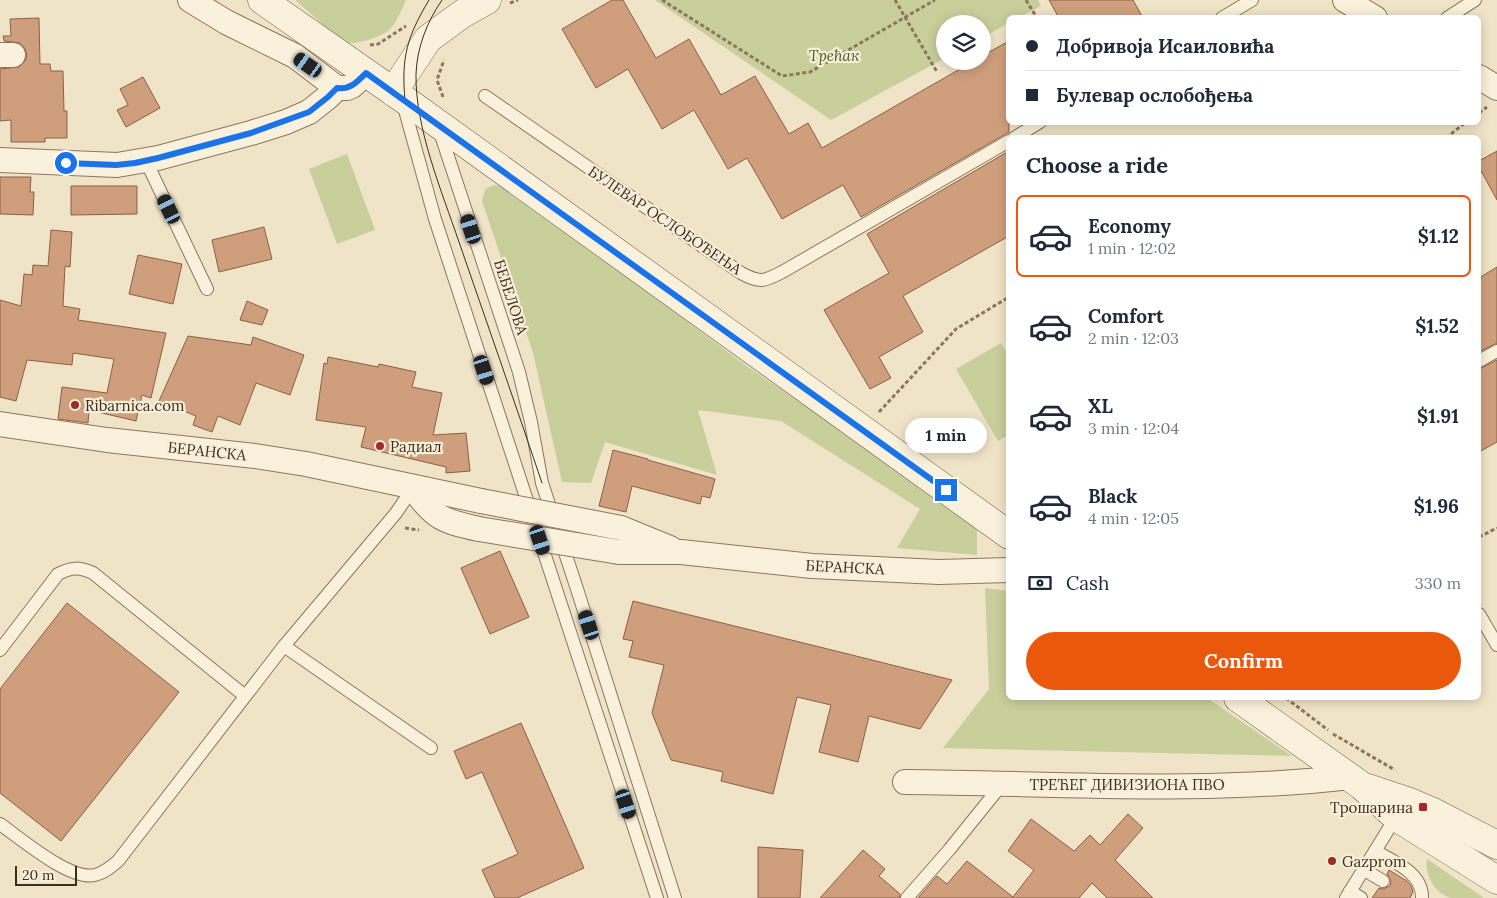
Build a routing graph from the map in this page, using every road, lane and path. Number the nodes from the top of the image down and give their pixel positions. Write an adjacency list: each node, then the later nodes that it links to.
1 (190, 0): 23 (street)
2 (262, 0): 21 (main road)
3 (518, 0): 11 (path)
4 (662, 0): 16 (path)
5 (896, 0): 16 (path)
6 (935, 0): 16 (path)
7 (1026, 0): 12 (path)
8 (1252, 0): 13 (lane)
9 (1345, 0): 14 (street)
10 (1475, 0): 15 (lane)
11 (498, 2): 25 (main road)
12 (1035, 15)
13 (1227, 15)
14 (1370, 15)
15 (1452, 15)
16 (905, 18): 20 (path)
17 (410, 23): 18 (path)
18 (369, 45)
19 (446, 55): 27 (path)
20 (937, 72)
21 (366, 73): 23 (street); 25 (main road)
22 (1481, 78): 24 (street)
23 (337, 88): 35 (street)
24 (1497, 88)
25 (399, 96): 28 (main road); 68 (lane)
26 (485, 96): 33 (lane, БУЛЕВАР ОСЛОБОЂЕЊА)
27 (444, 98)
28 (437, 124): 44 (main road); 69 (lane, БЕБЕЛОВА)
29 (1035, 125): 31 (lane)
30 (1462, 125): 32 (path)
31 (1019, 135)
32 (1450, 135)
33 (1006, 143)
34 (0, 160): 35 (street)
35 (146, 161): 36 (lane)
36 (207, 288)
37 (1006, 299): 40 (path)
38 (1497, 351): 39 (lane)
39 (1481, 360)
40 (887, 418)
41 (0, 424): 42 (street, БЕРАНСКА)
42 (413, 488): 46 (street, БЕРАНСКА, bridge); 46 (street, БЕРАНСКА, bridge); 50 (lane)
43 (1497, 528): 45 (path)
44 (1006, 533)
45 (1481, 537)
46 (681, 552): 47 (street, БЕРАНСКА)
47 (1006, 570)
48 (1481, 617): 49 (lane)
49 (1497, 645)
50 (284, 646): 52 (lane); 55 (lane)
51 (0, 650): 52 (lane)
52 (245, 696): 61 (lane)
53 (1241, 700): 58 (main road)
54 (1289, 700): 56 (path)
55 (431, 748)
56 (1374, 758)
57 (905, 782): 59 (street, ТРЕЋЕГ ДИВИЗИОНА ПВО)
58 (1356, 782): 59 (street, ТРЕЋЕГ ДИВИЗИОНА ПВО); 60 (main road); 62 (main road)
59 (1002, 783): 70 (lane)
60 (1396, 817): 63 (lane); 65 (main road)
61 (0, 824)
62 (1497, 845)
63 (1375, 851): 64 (lane); 72 (lane)
64 (1363, 869): 66 (lane); 67 (lane)
65 (1497, 880)
66 (1383, 881)
67 (1348, 895): 71 (lane)
68 (657, 898)
69 (675, 898)
70 (907, 898)
71 (1361, 898)
72 (1422, 898)

